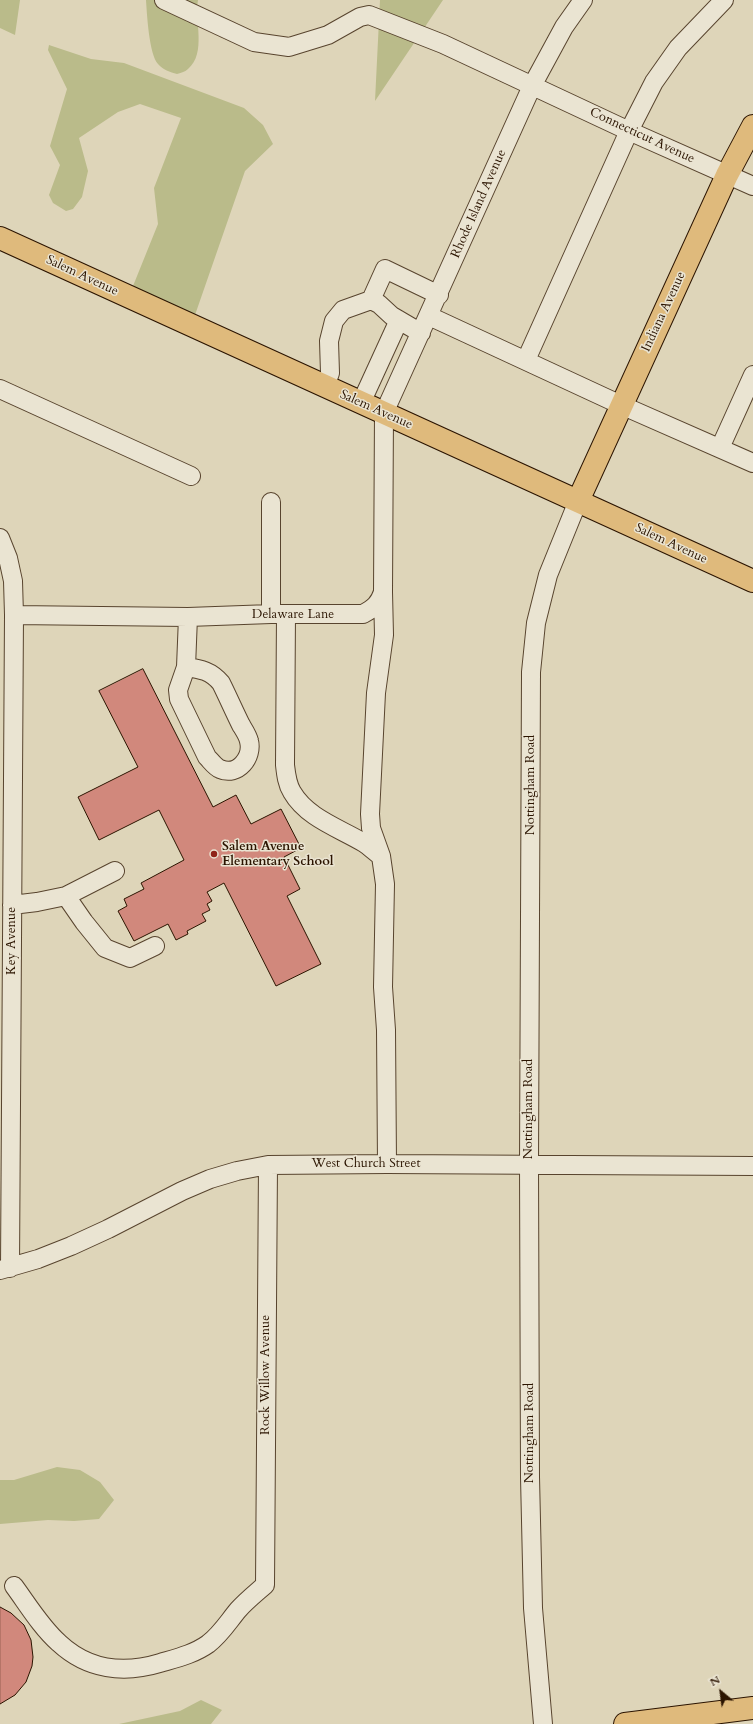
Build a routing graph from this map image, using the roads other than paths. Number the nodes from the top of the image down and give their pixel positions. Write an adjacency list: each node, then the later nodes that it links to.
1 (164, 0): 4 (street, Connecticut Avenue)
2 (583, 0): 4 (street, Rhode Island Avenue)
3 (724, 0): 6 (street)
4 (532, 86): 6 (street, Connecticut Avenue); 10 (street, Rhode Island Avenue)
5 (753, 126): 7 (main road, Indiana Avenue)
6 (629, 131): 7 (street, Connecticut Avenue); 15 (street)
7 (727, 175): 8 (street, Connecticut Avenue); 20 (main road, Indiana Avenue)
8 (753, 186)
9 (0, 238): 17 (main road, Salem Avenue)
10 (439, 295): 11 (street); 12 (street, Rhode Island Avenue)
11 (371, 300): 13 (street); 17 (street)
12 (429, 316): 14 (street, Rhode Island Avenue); 15 (street)
13 (398, 320): 14 (street); 19 (street)
14 (421, 333): 21 (street, Rhode Island Avenue)
15 (526, 360): 20 (street)
16 (753, 375): 22 (street)
17 (325, 387): 19 (main road, Salem Avenue)
18 (0, 389): 24 (street)
19 (361, 403): 21 (main road, Salem Avenue)
20 (621, 405): 22 (street); 25 (main road, Indiana Avenue)
21 (384, 413): 25 (main road, Salem Avenue); 29 (street, Delaware Lane)
22 (720, 448): 23 (street)
23 (753, 463)
24 (191, 476)
25 (578, 501): 28 (main road, Salem Avenue); 40 (street, Nottingham Road)
26 (271, 502): 30 (street)
27 (0, 538): 31 (street, Key Avenue)
28 (753, 581)
29 (383, 592): 30 (street, Delaware Lane); 34 (street)
30 (278, 614): 32 (street, Delaware Lane); 34 (street)
31 (14, 615): 32 (street, Delaware Lane); 37 (street, Key Avenue)
32 (188, 617): 33 (street)
33 (186, 667): 33 (street)
34 (381, 856): 39 (street)
35 (115, 871): 36 (street)
36 (66, 896): 37 (street); 38 (street)
37 (12, 905): 43 (street, Key Avenue)
38 (155, 946)
39 (387, 1164): 40 (street, West Church Street); 41 (street, West Church Street)
40 (529, 1164): 42 (street, West Church Street); 46 (street, Nottingham Road)
41 (268, 1166): 43 (street, West Church Street); 44 (street, Rock Willow Avenue)
42 (753, 1166)
43 (5, 1269)
44 (14, 1586)
45 (753, 1708): 47 (main road)
46 (543, 1724)
47 (625, 1724)

